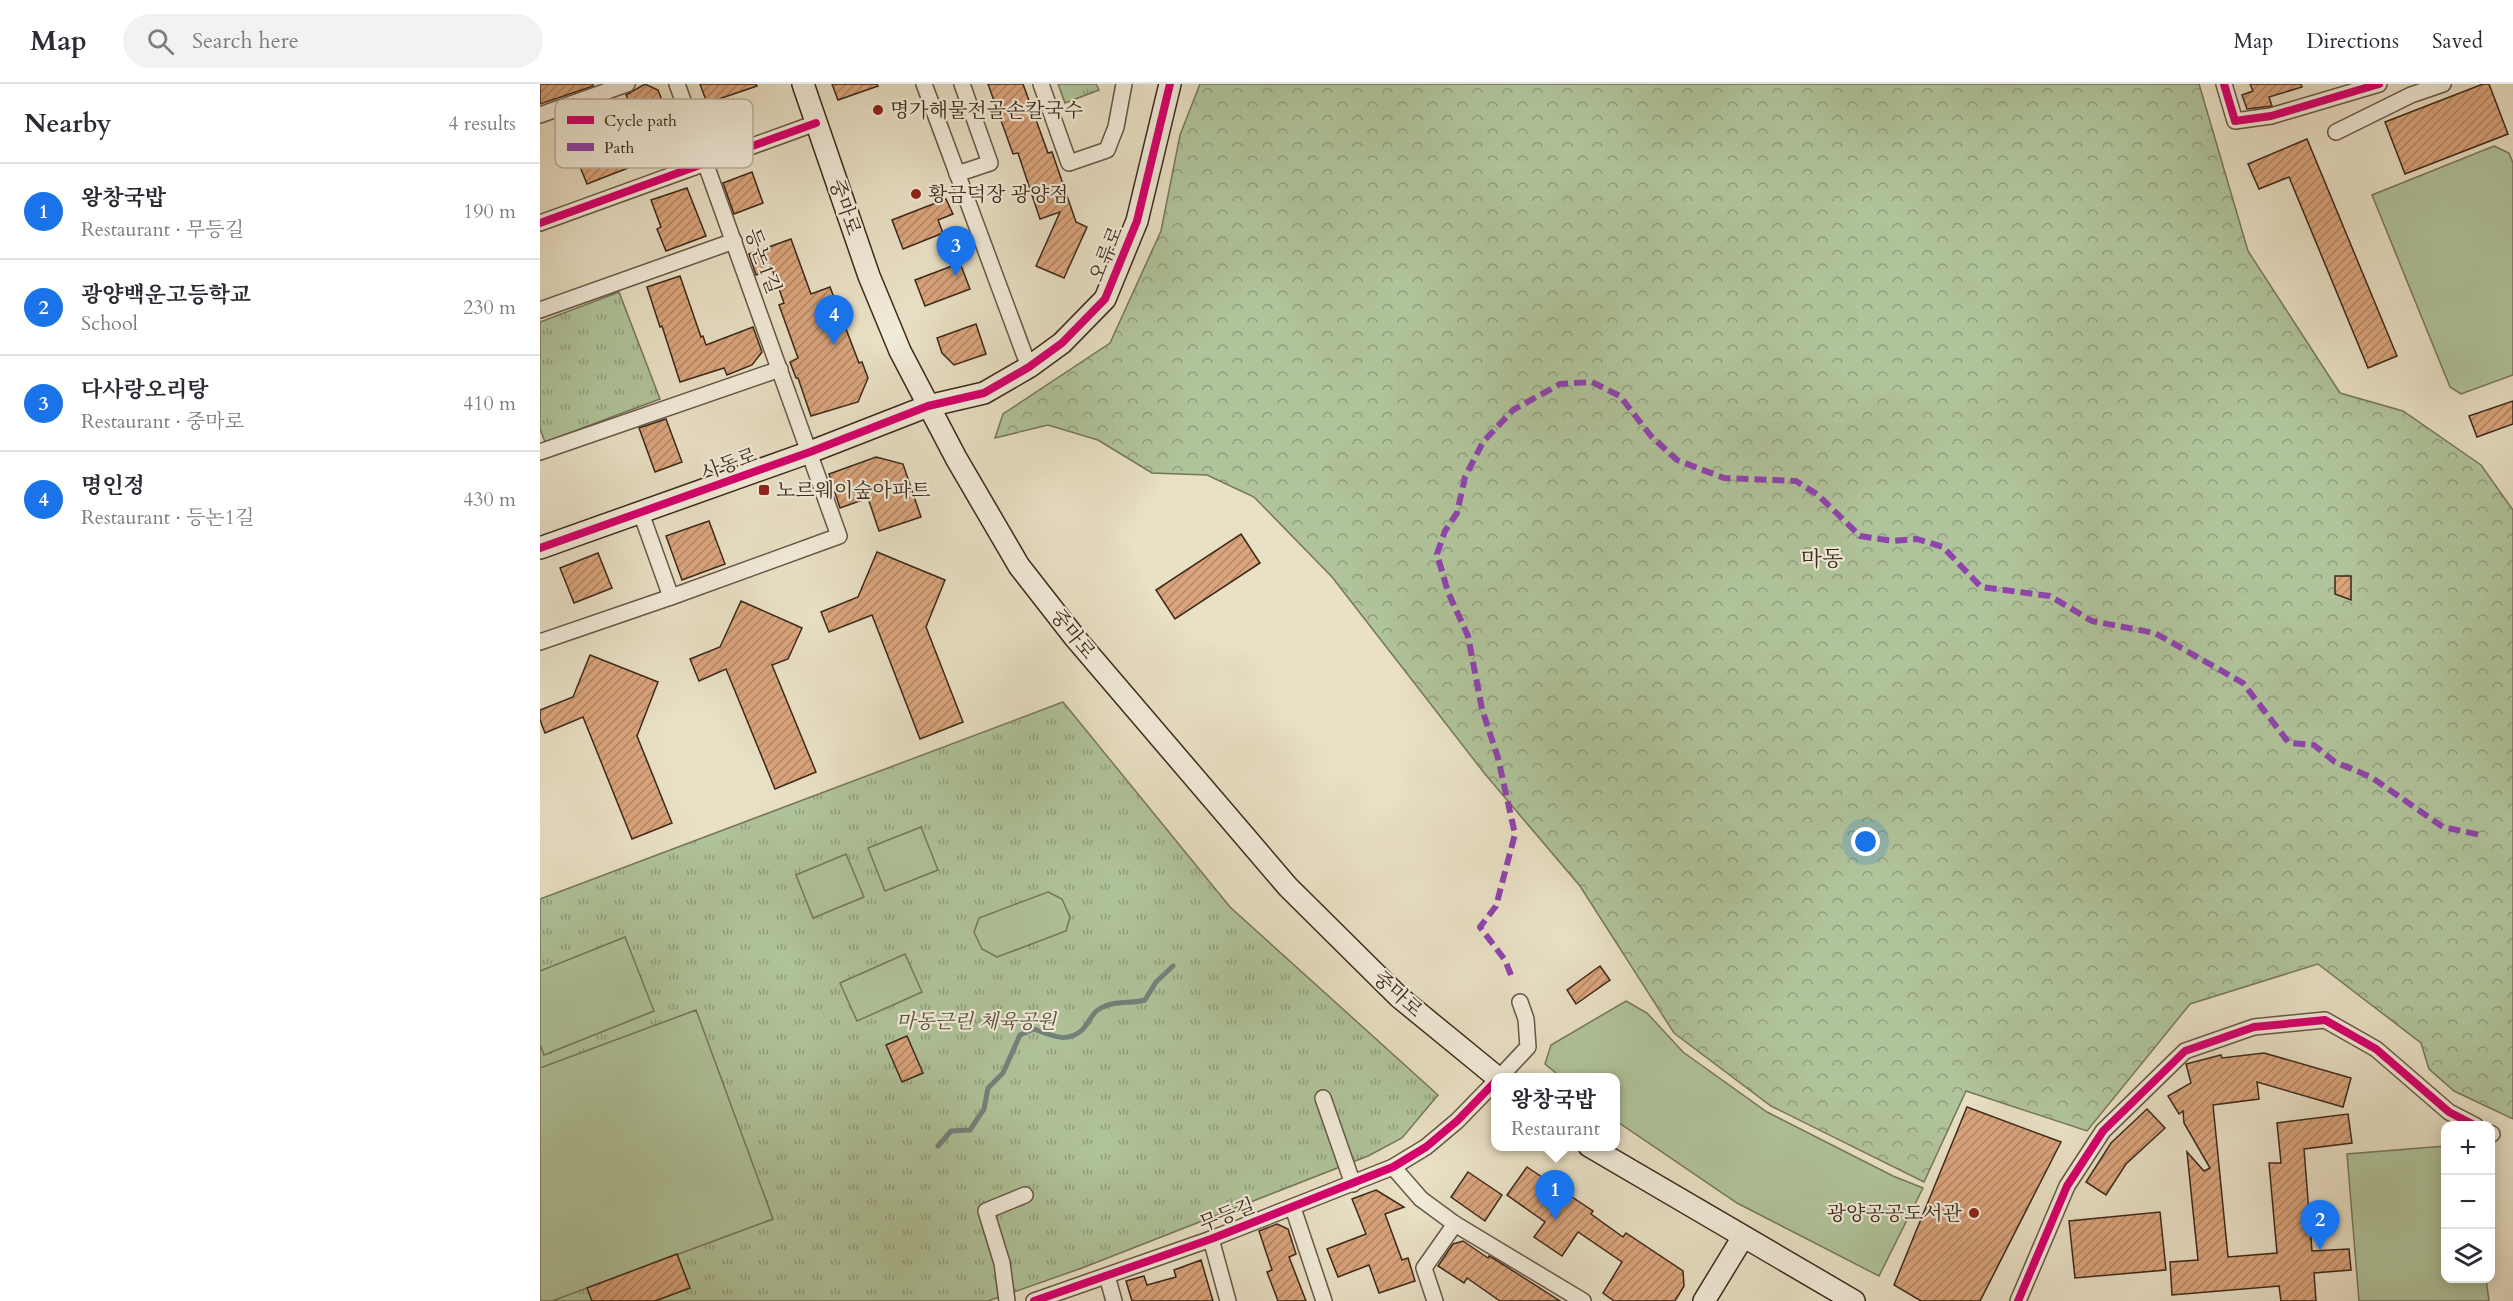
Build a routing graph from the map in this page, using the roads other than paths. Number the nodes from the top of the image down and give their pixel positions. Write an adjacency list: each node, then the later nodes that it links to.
1 (627, 84): 12 (street)
2 (677, 84): 13 (street, 등논1길)
3 (803, 84): 16 (main road, 중마로)
4 (924, 84): 21 (street)
5 (962, 84): 21 (street)
6 (1041, 84): 7 (street)
7 (1124, 84)
8 (1170, 84): 25 (main road, 오류로)
9 (2224, 84): 10 (street)
10 (2379, 84)
11 (2443, 84): 17 (street)
12 (585, 99)
13 (682, 99)
14 (555, 110): 15 (street)
15 (540, 115)
16 (816, 123): 18 (street); 27 (main road, 중마로)
17 (2336, 132)
18 (753, 146)
19 (695, 168): 22 (street)
20 (707, 168): 23 (street, 등논1길)
21 (957, 174): 25 (street)
22 (540, 223)
23 (734, 241): 24 (street); 26 (street, 등논1길)
24 (540, 310)
25 (1029, 367): 27 (main road, 오류로)
26 (780, 369): 28 (street); 29 (street, 등논1길)
27 (928, 406): 29 (main road, 사동로); 35 (main road, 중마로)
28 (540, 452)
29 (810, 452): 30 (main road, 사동로); 32 (street, 등논1길)
30 (641, 513): 31 (main road, 사동로); 32 (street)
31 (540, 548)
32 (671, 597): 33 (street)
33 (540, 642)
34 (1520, 1002): 36 (street)
35 (1494, 1073)
36 (1503, 1073)
37 (1491, 1086): 41 (street, 무등길)
38 (1323, 1098): 42 (street)
39 (2468, 1121): 58 (street)
40 (1598, 1151): 46 (main road)
41 (1393, 1167): 42 (street, 무등길); 45 (street)
42 (1353, 1184): 44 (street, 무등길)
43 (1025, 1195): 49 (street)
44 (1293, 1208): 47 (street, 무등길); 53 (street)
45 (1455, 1224): 54 (street); 55 (street)
46 (1743, 1236): 56 (main road); 57 (main road)
47 (1211, 1239): 48 (street, 무등길); 52 (street)
48 (1107, 1276): 50 (street, 무등길); 51 (street)
49 (1007, 1301)
50 (1034, 1301)
51 (1114, 1301)
52 (1228, 1301)
53 (1324, 1301)
54 (1435, 1301)
55 (1583, 1301)
56 (1704, 1301)
57 (1854, 1301)
58 (2018, 1301)

